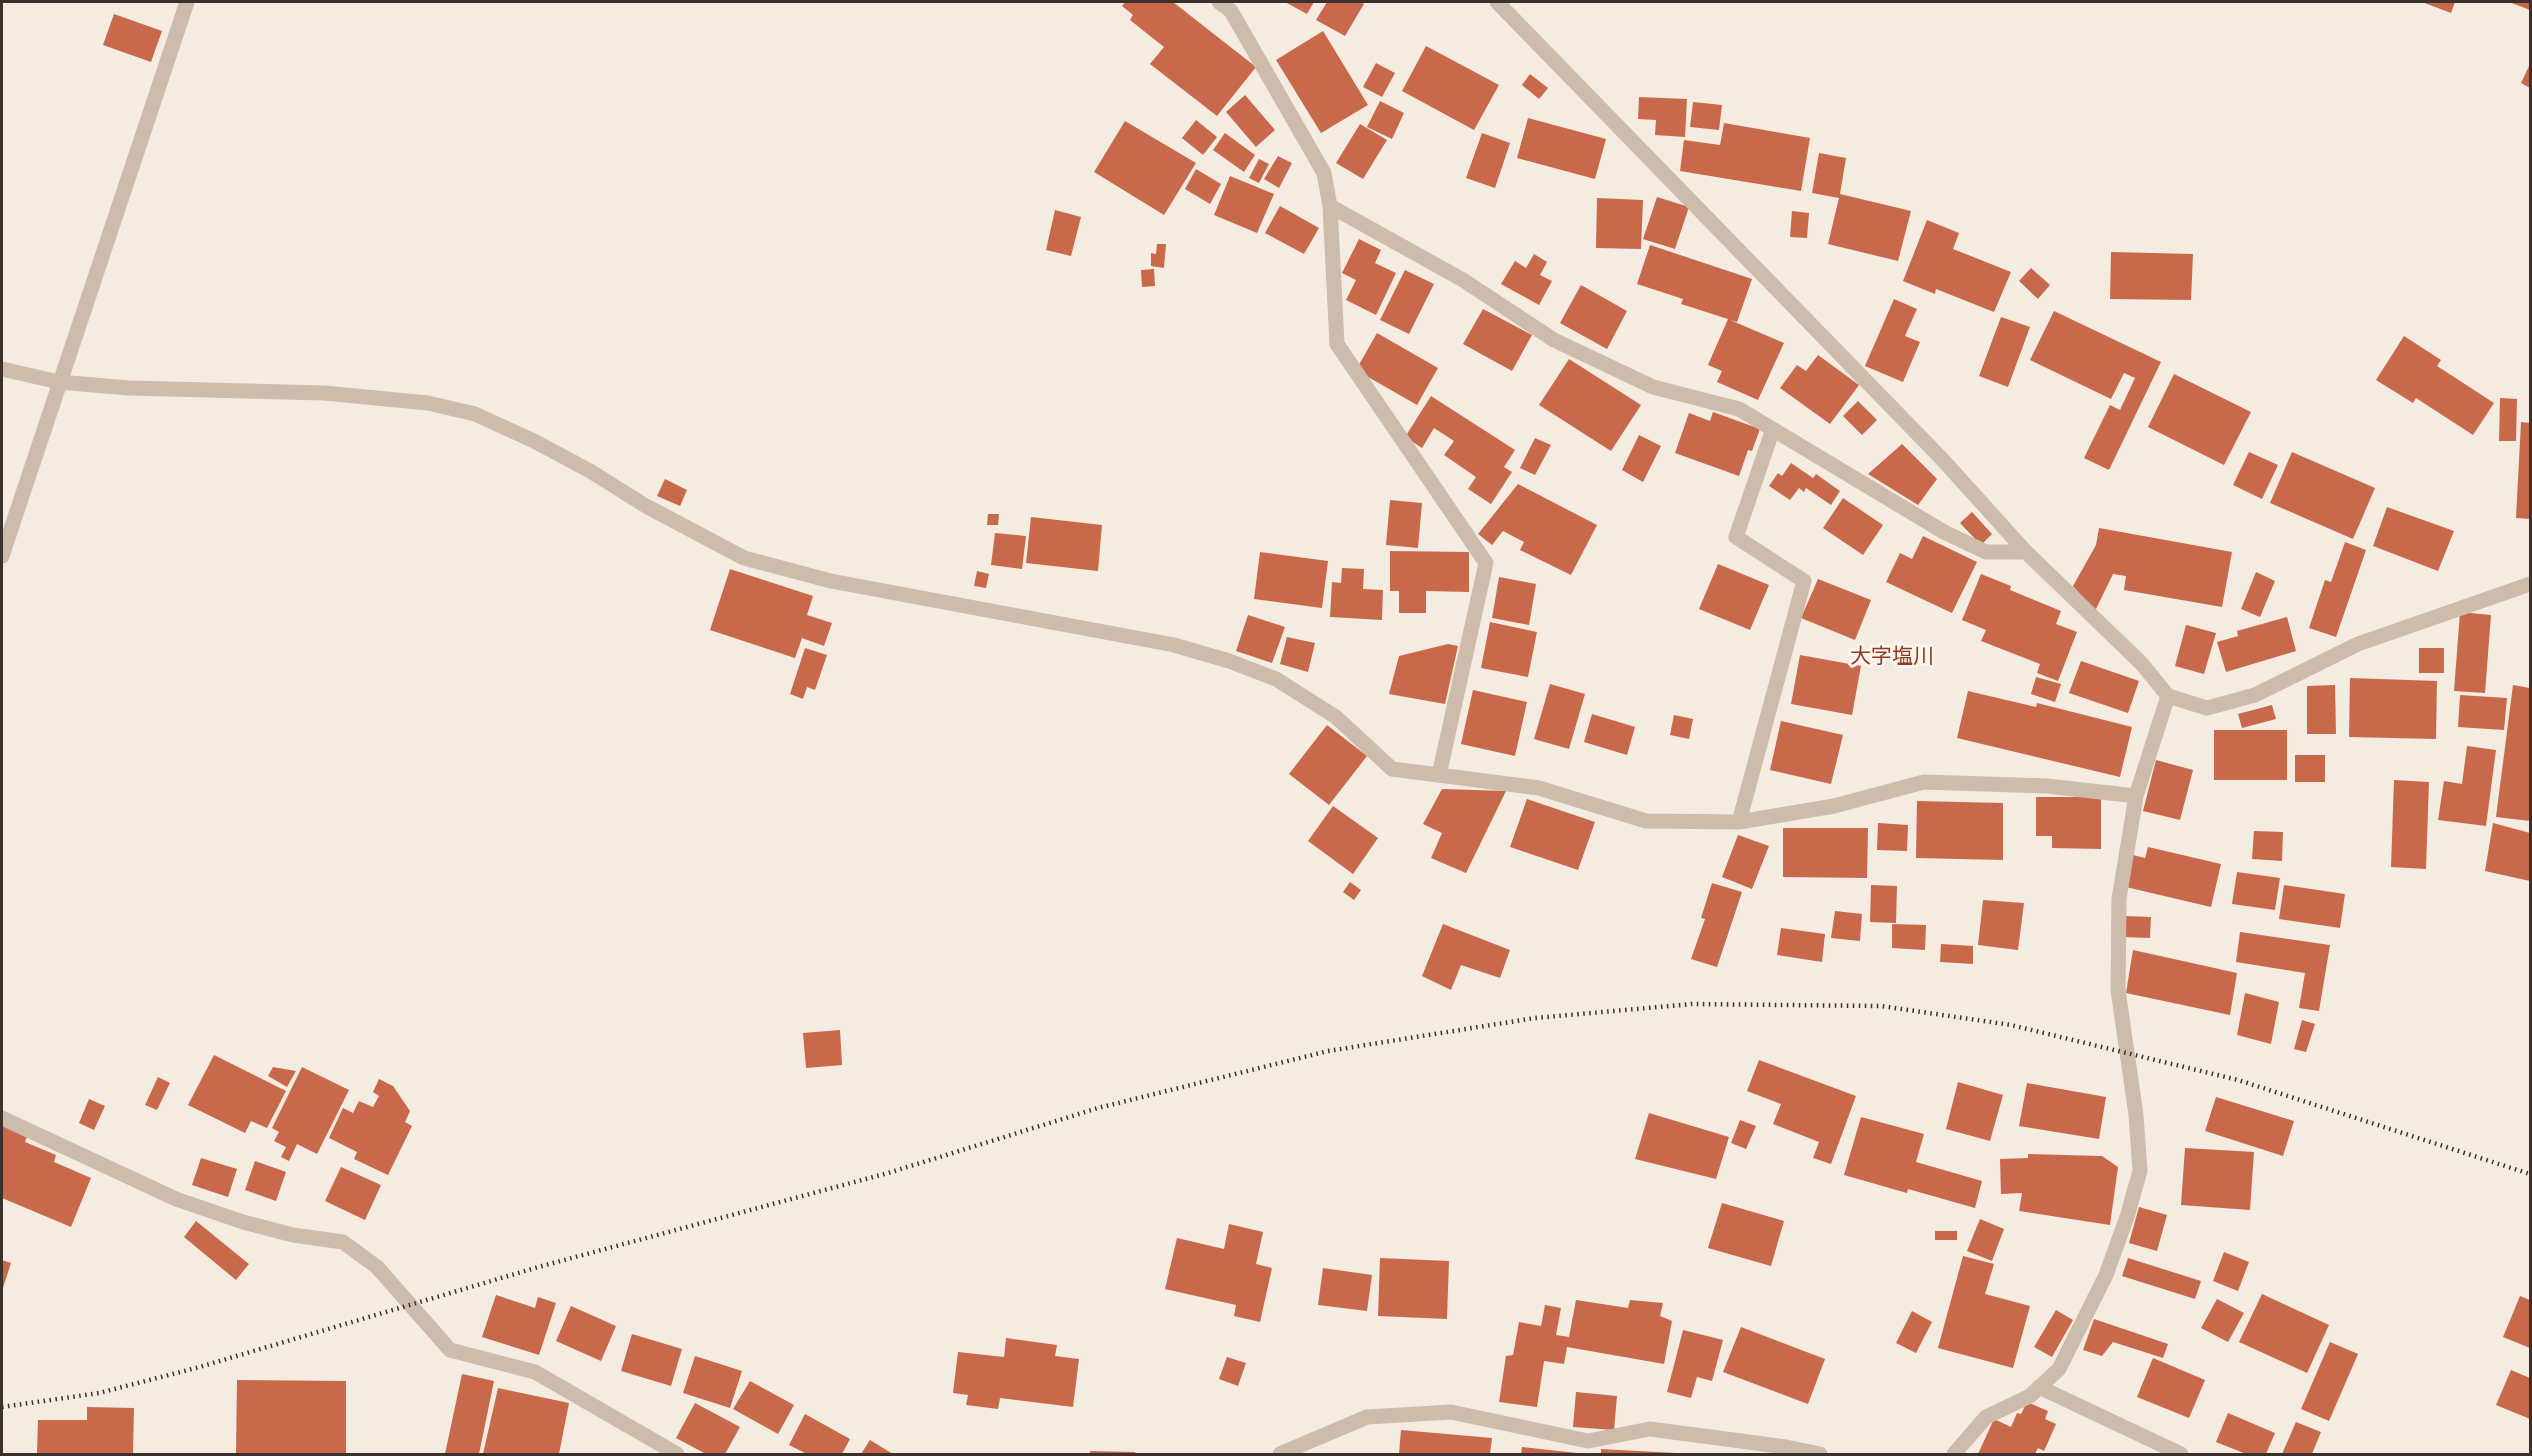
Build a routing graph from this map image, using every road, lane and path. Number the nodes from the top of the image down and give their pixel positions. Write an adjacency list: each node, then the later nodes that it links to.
1 (187, 2): 6 (street)
2 (1497, 2): 8 (street)
3 (1225, 5): 4 (street)
4 (1330, 206): 7 (street); 12 (street)
5 (2, 369): 6 (street)
6 (59, 382): 9 (street); 12 (street)
7 (1773, 429): 8 (street); 14 (street)
8 (2026, 552): 11 (street)
9 (2, 556)
10 (2530, 584): 11 (street)
11 (2168, 696): 13 (street)
12 (1439, 775): 14 (street)
13 (2136, 796): 14 (street); 16 (street)
14 (1739, 822)
15 (2, 1118): 17 (street)
16 (2039, 1387): 20 (street); 21 (street)
17 (677, 1455)
18 (1280, 1455): 19 (street)
19 (1820, 1455)
20 (1954, 1455)
21 (2181, 1455)

